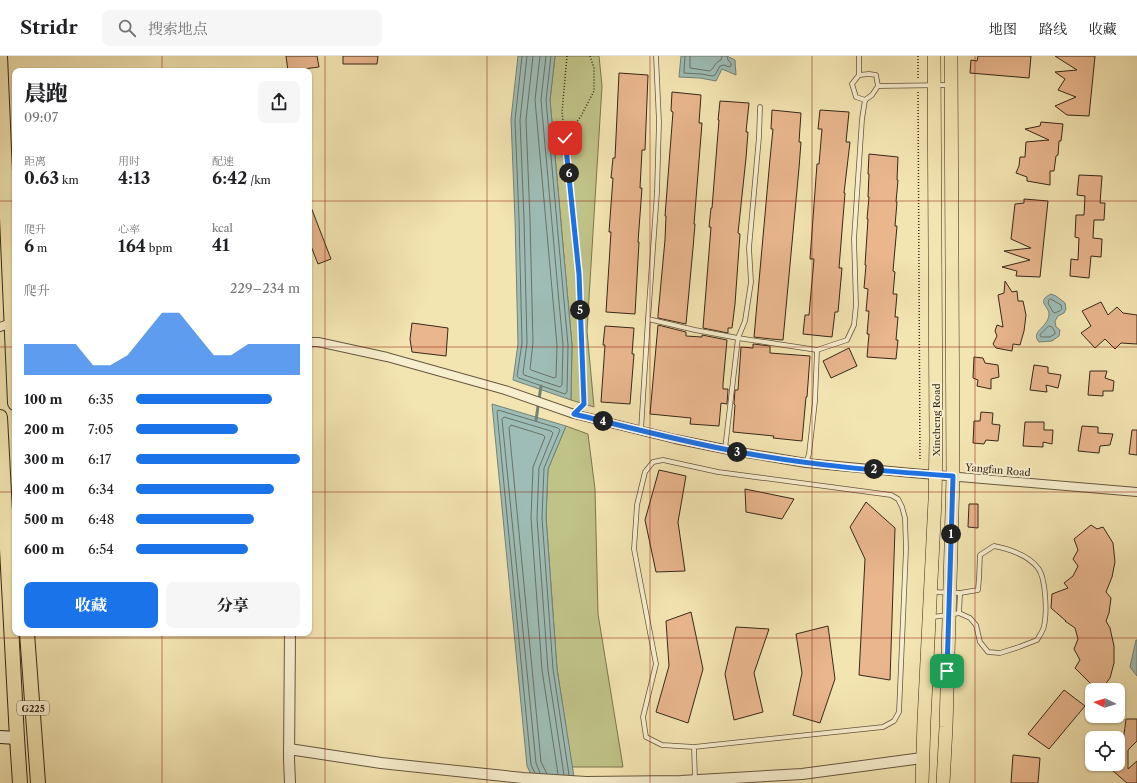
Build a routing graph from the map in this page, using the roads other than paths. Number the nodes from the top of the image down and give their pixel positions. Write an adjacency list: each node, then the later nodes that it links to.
1 (0, 56): 13 (highway)
2 (656, 56): 12 (lane)
3 (859, 56): 6 (lane)
4 (934, 56): 7 (main road, Xincheng Road)
5 (951, 56): 8 (main road, Xincheng Road)
6 (859, 75): 9 (lane); 10 (lane)
7 (934, 85): 8 (lane); 9 (lane); 22 (main road, Xincheng Road)
8 (951, 85): 23 (main road, Xincheng Road)
9 (878, 86): 10 (lane)
10 (865, 100): 16 (lane)
11 (760, 107): 14 (lane)
12 (648, 319): 14 (lane); 19 (lane)
13 (6, 325): 17 (highway)
14 (738, 338): 16 (lane); 20 (lane)
15 (312, 342): 19 (street, Yangfan Road)
16 (817, 350): 21 (lane)
17 (12, 377)
18 (0, 417): 32 (highway, G225)
19 (642, 430): 20 (street, Yangfan Road)
20 (725, 449): 21 (street, Yangfan Road)
21 (806, 463): 22 (street, Yangfan Road)
22 (935, 475): 23 (street, Yangfan Road); 25 (main road, Xincheng Road)
23 (953, 476): 24 (street, Yangfan Road); 26 (main road, Xincheng Road)
24 (1137, 492)
25 (931, 592): 26 (lane); 28 (main road, Xincheng Road)
26 (955, 593): 27 (main road, Xincheng Road); 27 (lane)
27 (954, 614): 28 (lane); 43 (main road, Xincheng Road)
28 (929, 617): 35 (main road, Xincheng Road)
29 (27, 636): 40 (highway, G225)
30 (290, 636): 34 (street)
31 (0, 737): 32 (main road)
32 (17, 738): 39 (highway, G225)
33 (694, 747): 33 (lane); 37 (lane)
34 (289, 749): 38 (street); 41 (street)
35 (922, 758): 36 (street); 42 (main road, Xincheng Road)
36 (802, 778): 37 (street)
37 (695, 780): 38 (street)
38 (586, 782)
39 (20, 783)
40 (38, 783)
41 (290, 783)
42 (922, 783)
43 (943, 783)

